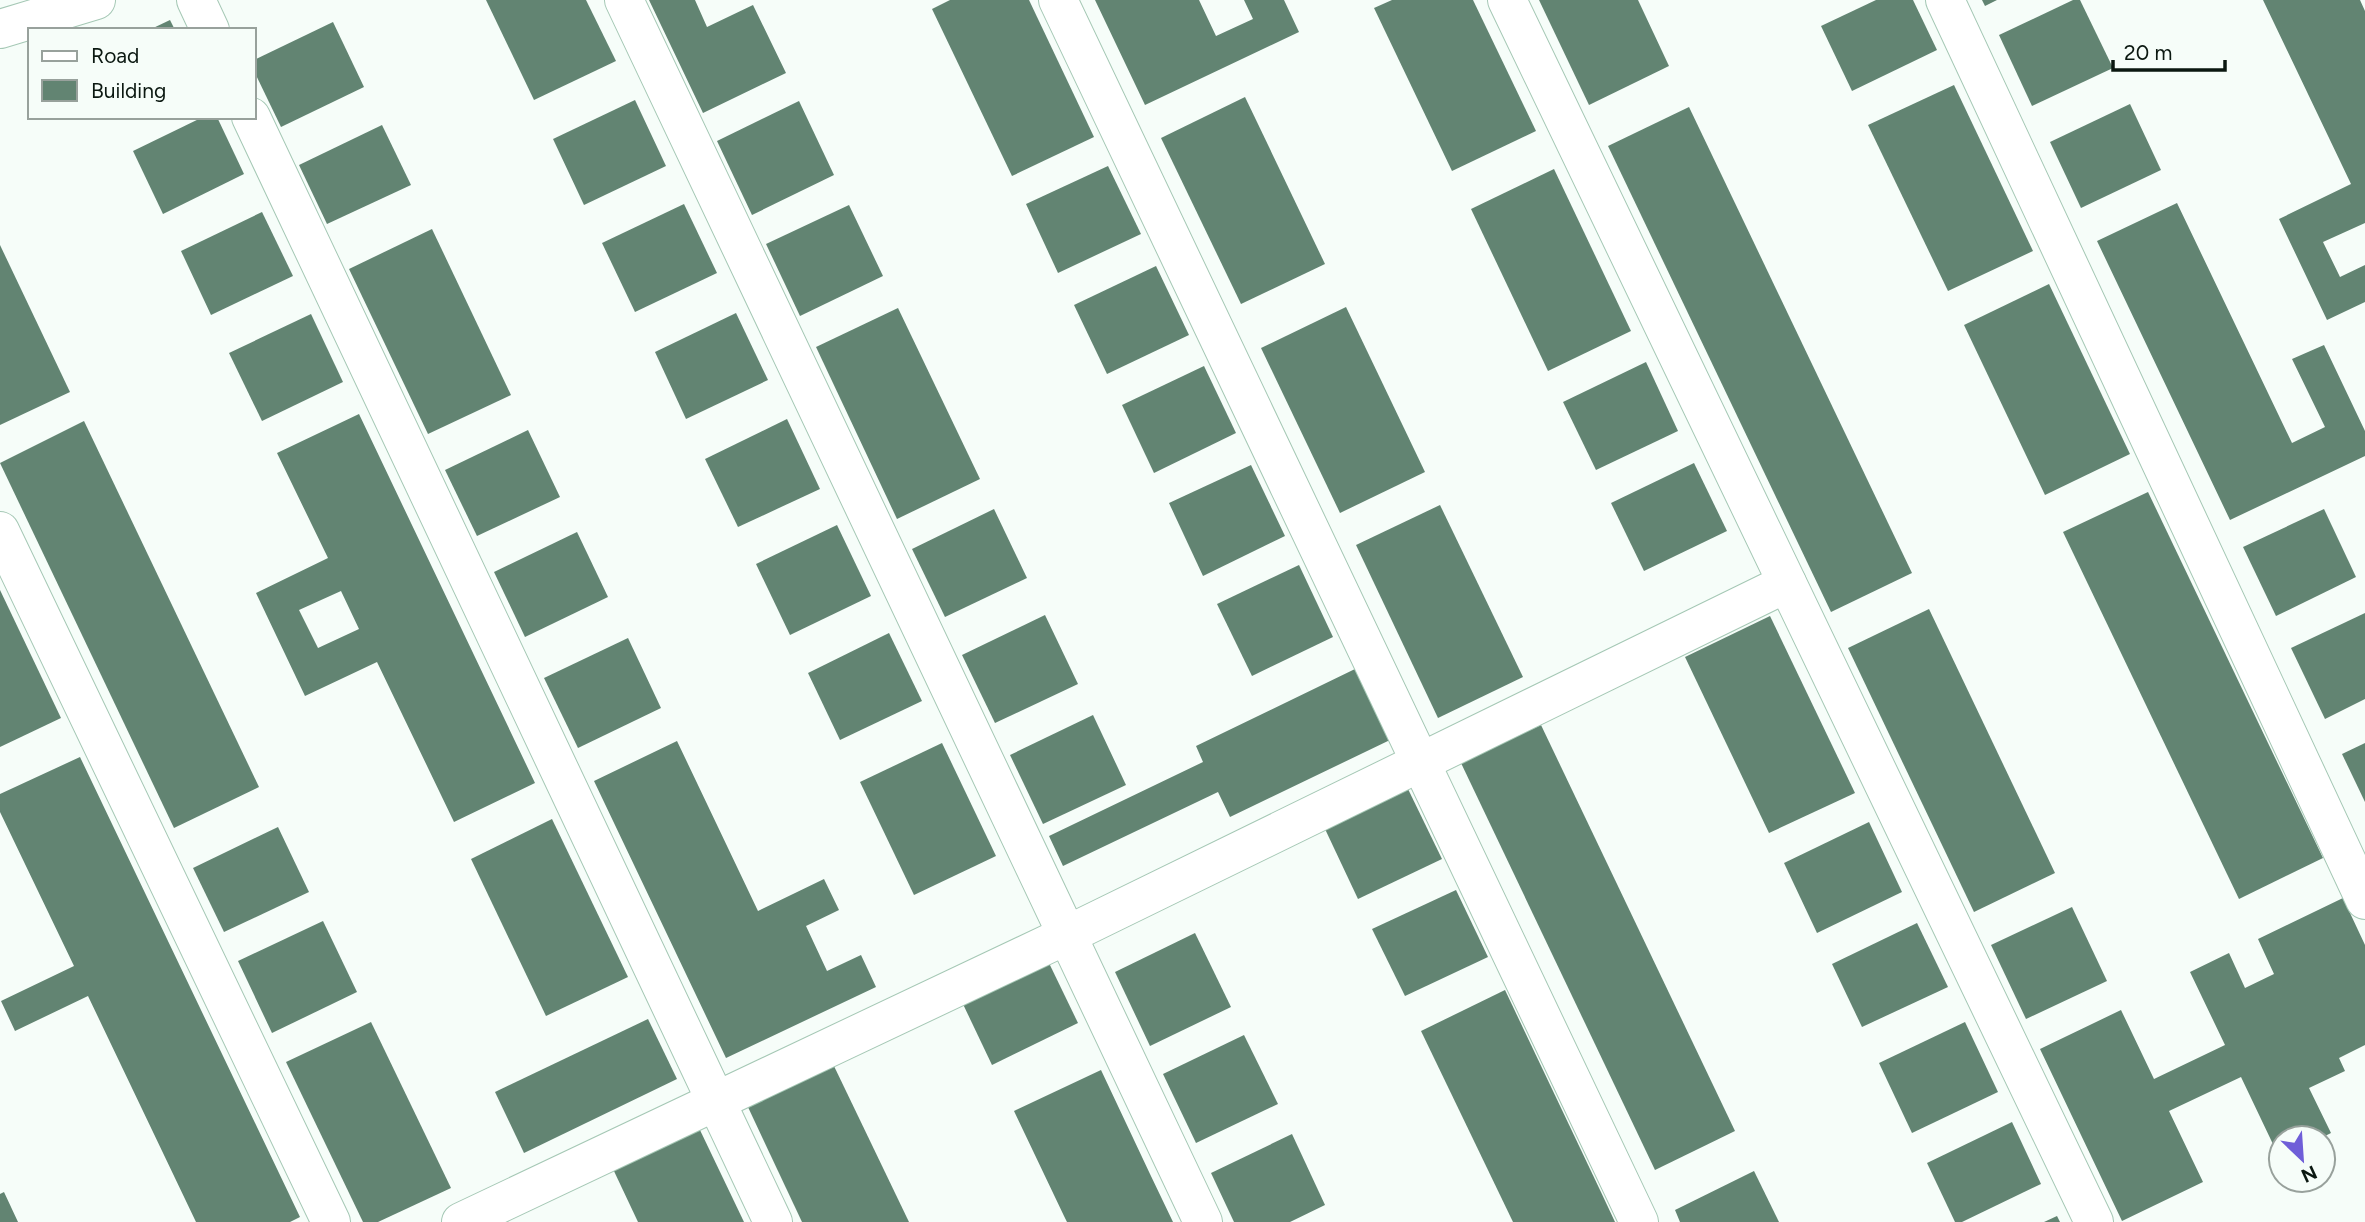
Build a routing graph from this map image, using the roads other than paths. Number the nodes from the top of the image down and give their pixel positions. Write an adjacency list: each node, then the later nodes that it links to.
1 (96, 0): 8 (street)
2 (196, 0): 7 (street)
3 (624, 0): 14 (street)
4 (1058, 0): 12 (street)
5 (1507, 0): 11 (street)
6 (1945, 0): 13 (street)
7 (209, 28)
8 (0, 29)
9 (252, 119): 15 (street)
10 (0, 531): 16 (street)
11 (1787, 583): 12 (street); 21 (street)
12 (1422, 764): 14 (street); 20 (street)
13 (2365, 900)
14 (1067, 935): 15 (street); 19 (street)
15 (715, 1100): 17 (street); 18 (street)
16 (331, 1222)
17 (461, 1222)
18 (773, 1222)
19 (1203, 1222)
20 (1639, 1222)
21 (2094, 1222)

